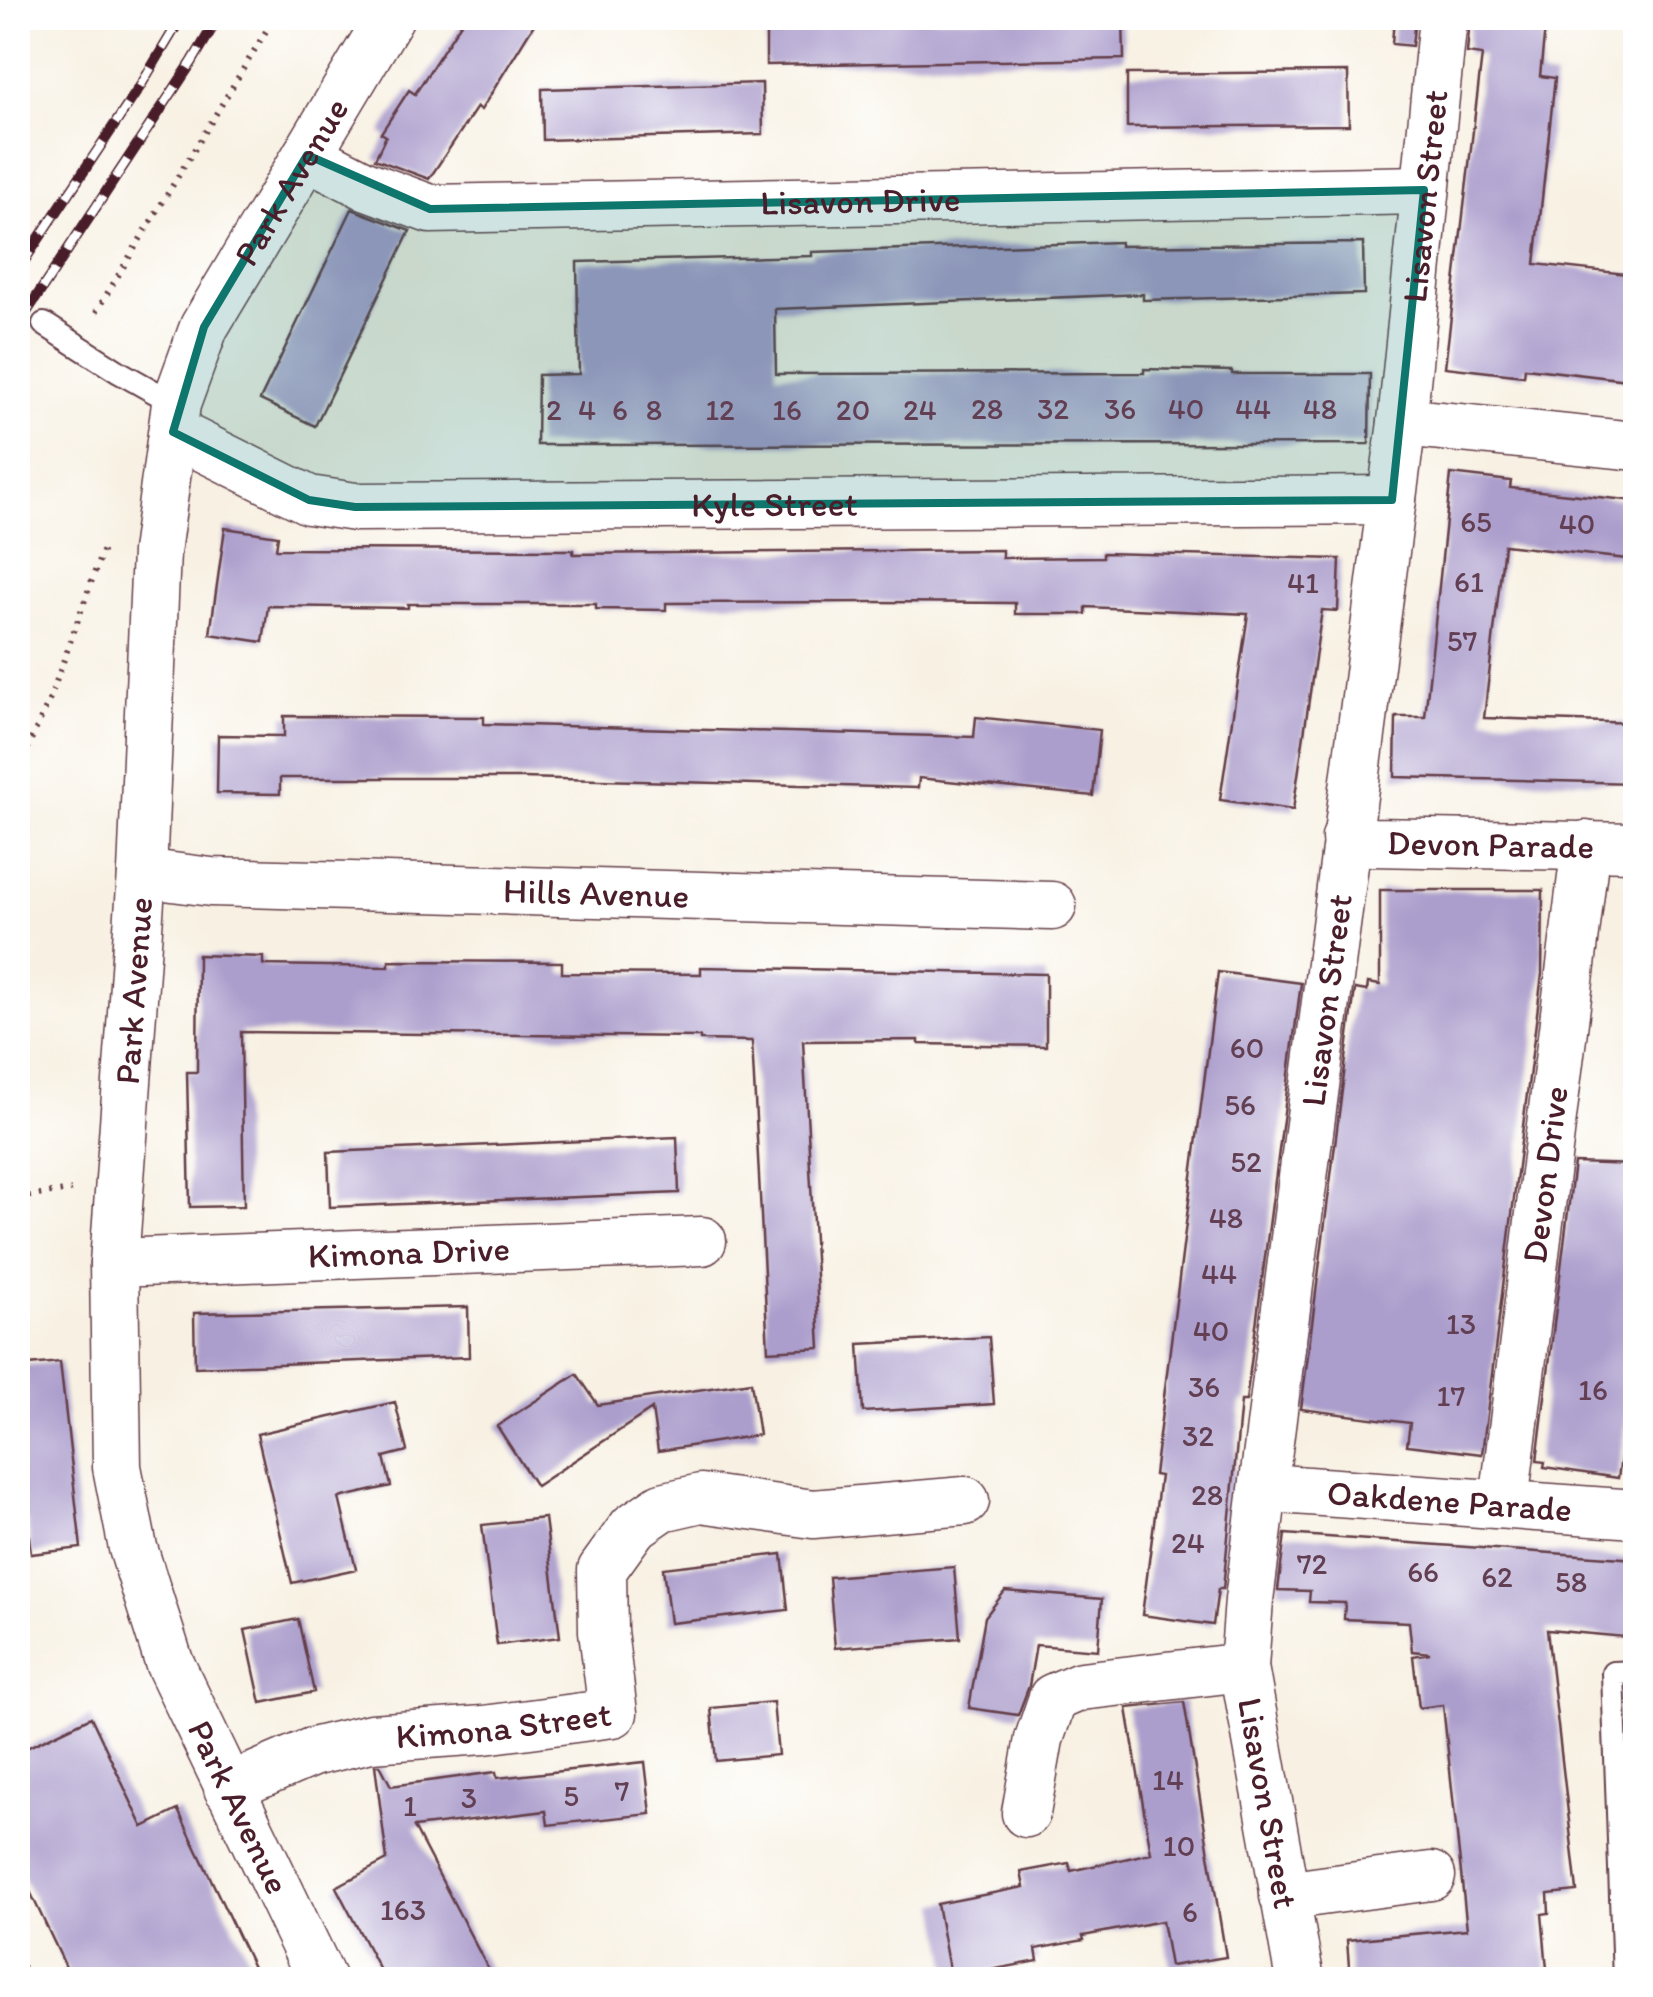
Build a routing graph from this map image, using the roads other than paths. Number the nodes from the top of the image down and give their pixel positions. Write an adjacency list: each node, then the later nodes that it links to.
1 (389, 18): 3 (street, Park Avenue)
2 (1442, 18): 4 (street, Lisavon Street)
3 (307, 155): 4 (street, Lisavon Drive); 6 (street, Park Avenue)
4 (1424, 190): 7 (street, Lisavon Street)
5 (44, 324): 6 (lane)
6 (174, 418): 9 (street, Kyle Street); 13 (street, Park Avenue)
7 (1402, 422): 8 (street); 9 (street, Lisavon Street)
8 (1636, 446)
9 (1392, 500): 10 (street, Lisavon Street)
10 (1346, 838): 11 (street, Devon Parade); 17 (street, Lisavon Street)
11 (1586, 845): 12 (street, Devon Parade); 19 (street, Devon Drive)
12 (1636, 847)
13 (142, 873): 14 (street, Hills Avenue); 16 (street, Park Avenue)
14 (1052, 906)
15 (702, 1240): 16 (street, Kimona Drive)
16 (114, 1263): 23 (street, Park Avenue)
17 (1265, 1488): 19 (street, Oakdene Parade); 21 (street, Lisavon Street)
18 (964, 1501): 23 (street, Kimona Street)
19 (1504, 1502): 20 (street, Oakdene Parade)
20 (1636, 1514)
21 (1244, 1667): 24 (street); 26 (street, Lisavon Street)
22 (1636, 1672): 29 (lane)
23 (228, 1788): 27 (street, Park Avenue)
24 (1026, 1812)
25 (1431, 1876): 26 (street)
26 (1284, 1896): 28 (street, Lisavon Street)
27 (322, 1980)
28 (1300, 1980)
29 (1624, 1980)

